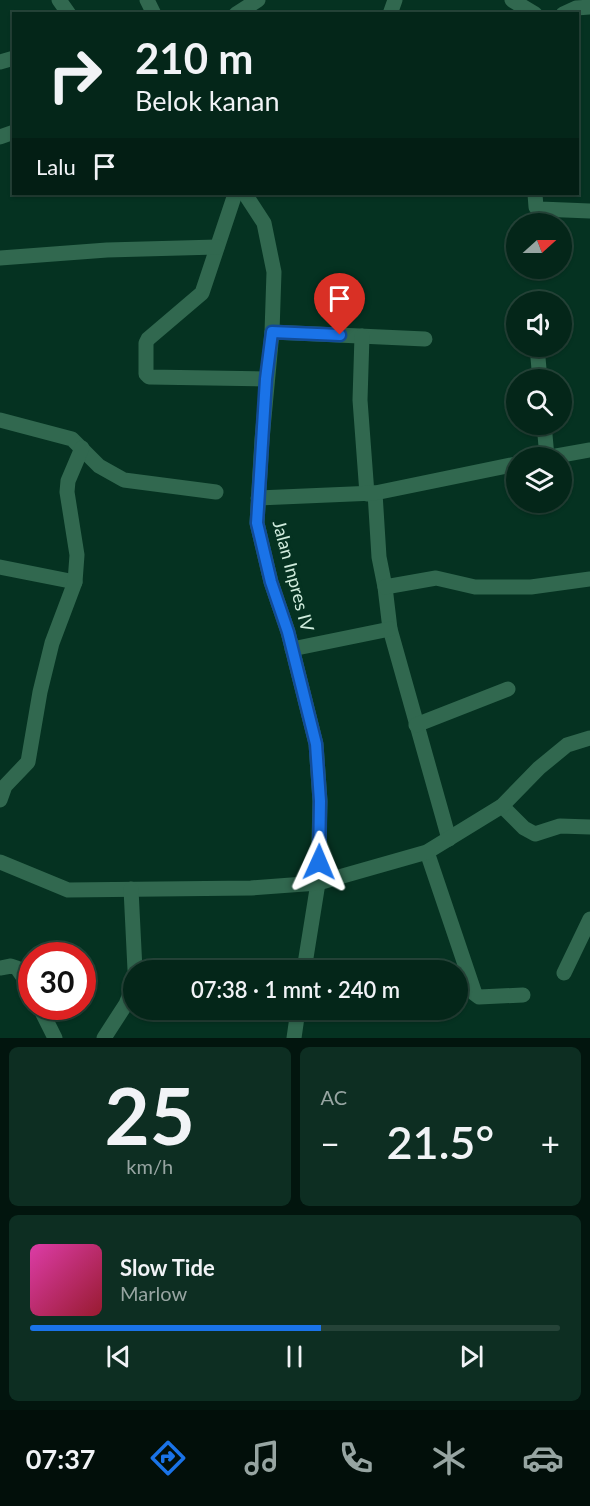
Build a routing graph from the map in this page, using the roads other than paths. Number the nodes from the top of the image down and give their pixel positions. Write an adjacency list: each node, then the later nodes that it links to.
1 (258, 0): 4 (street)
2 (512, 0): 5 (street)
3 (590, 7): 6 (street)
4 (238, 8)
5 (532, 12)
6 (567, 12)
7 (235, 195): 11 (street)
8 (246, 195): 13 (street, Jalan Inpres IV)
9 (535, 195): 10 (street)
10 (590, 211)
11 (217, 247): 12 (street); 16 (street)
12 (0, 258)
13 (272, 332): 14 (street); 16 (street, Jalan Inpres IV)
14 (362, 336): 15 (street); 23 (street)
15 (424, 339)
16 (266, 379): 24 (street, Jalan Inpres IV)
17 (0, 420): 18 (street)
18 (82, 448): 22 (street); 27 (street)
19 (590, 450): 20 (street)
20 (572, 453)
21 (506, 466): 23 (street)
22 (216, 492)
23 (371, 494): 24 (street); 28 (street)
24 (258, 498): 30 (street, Jalan Inpres IV)
25 (0, 567): 27 (street)
26 (590, 579): 28 (street)
27 (75, 582): 34 (street)
28 (385, 586): 29 (street)
29 (390, 629): 30 (street); 32 (street)
30 (292, 649): 40 (street, Jalan Inpres IV)
31 (508, 689): 32 (street)
32 (416, 725): 37 (street)
33 (590, 738): 35 (street)
34 (0, 800)
35 (502, 806): 36 (street); 37 (street)
36 (590, 827)
37 (449, 839): 38 (street)
38 (427, 852): 40 (street); 48 (street)
39 (0, 862): 41 (street)
40 (318, 883): 41 (street); 44 (street, Jalan Inpres IV)
41 (131, 889): 43 (street)
42 (590, 919): 47 (street)
43 (135, 960)
44 (306, 960)
45 (0, 968): 46 (street)
46 (18, 969)
47 (564, 973)
48 (523, 995)
49 (123, 1009): 53 (street)
50 (46, 1020): 52 (street)
51 (297, 1020): 54 (street)
52 (55, 1038)
53 (104, 1038)
54 (294, 1038)

